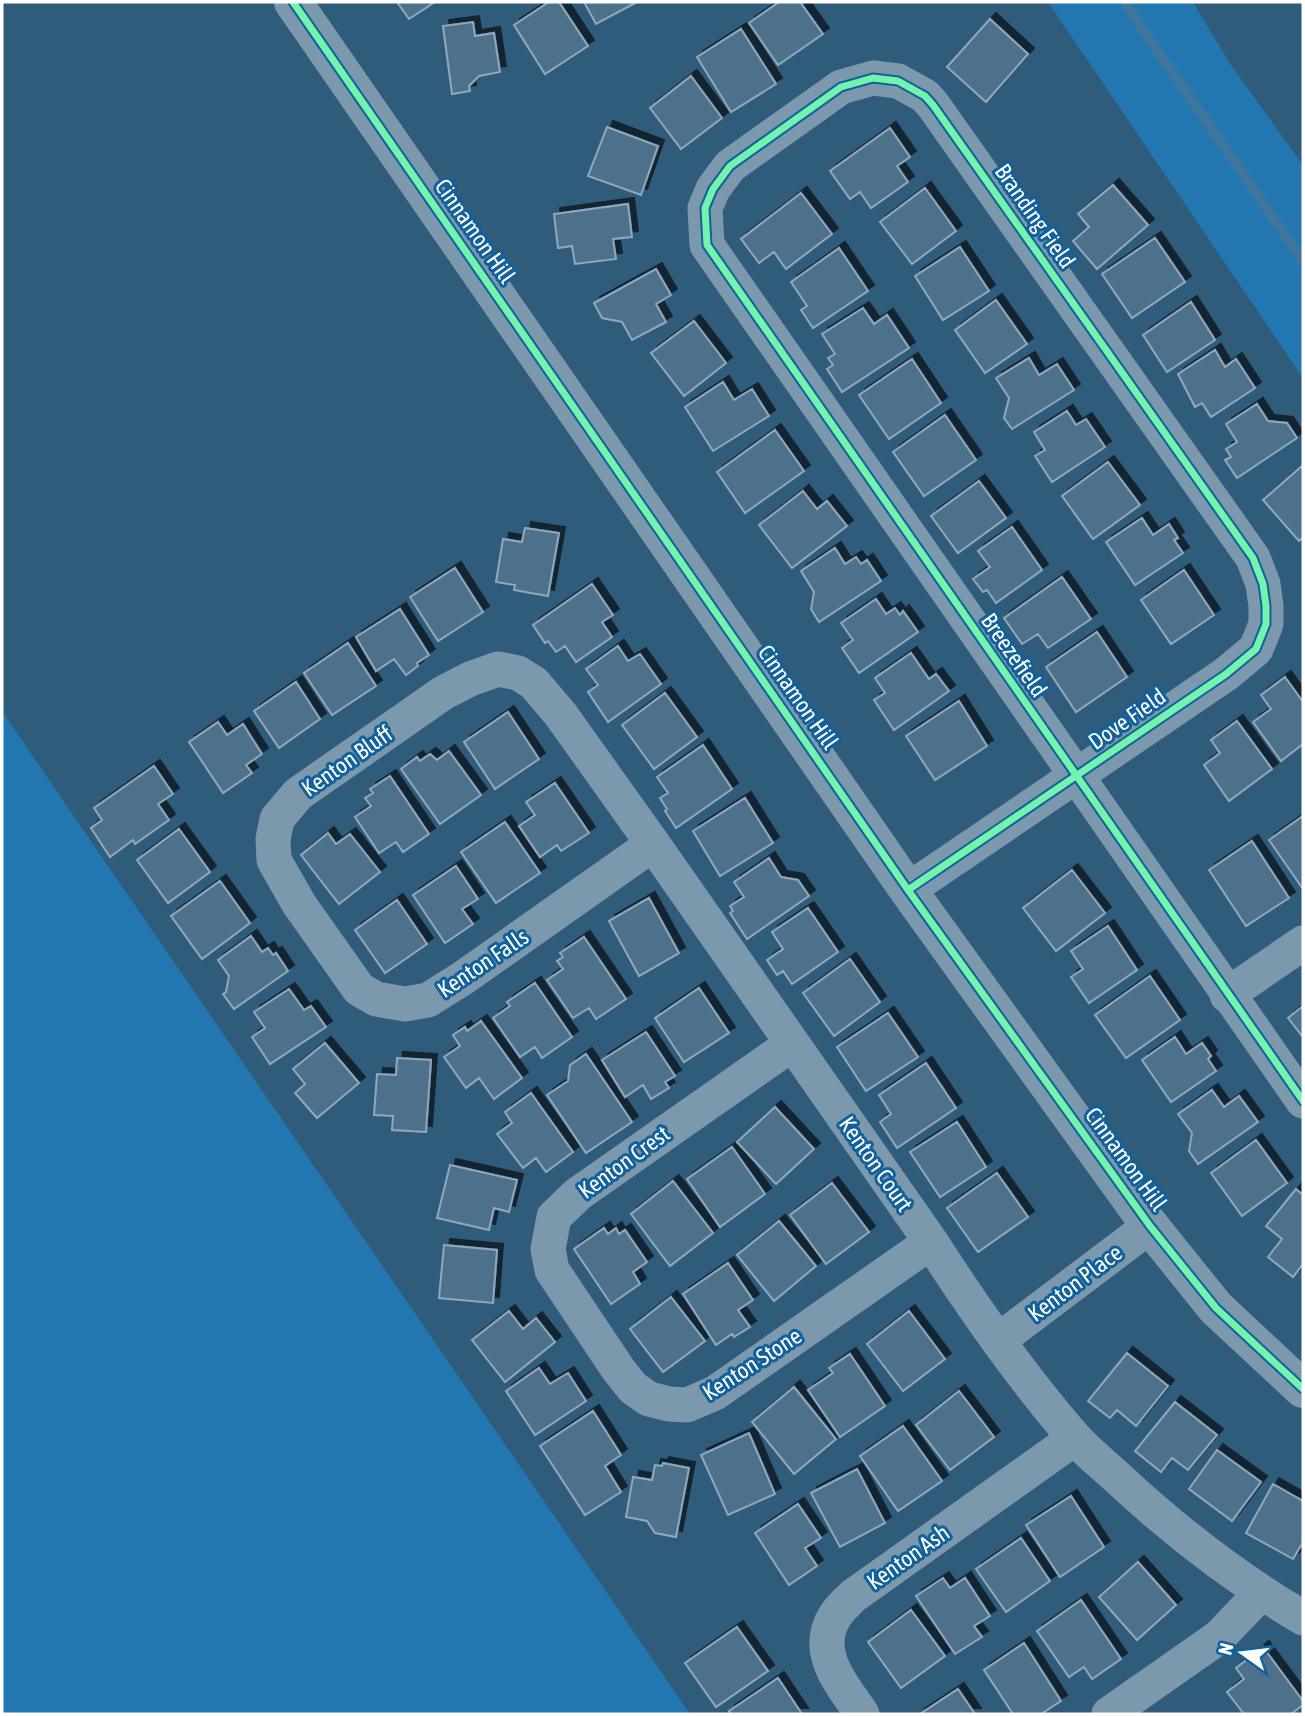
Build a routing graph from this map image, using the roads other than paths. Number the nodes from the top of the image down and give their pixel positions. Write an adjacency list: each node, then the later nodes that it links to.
1 (293, 2): 7 (street, Cinnamon Hill)
2 (705, 226): 3 (street, Branding Field); 5 (street, Breezefield)
3 (1266, 606): 5 (street, Dove Field)
4 (498, 668): 6 (street, Kenton Court); 8 (street, Kenton Bluff)
5 (1076, 778): 7 (street, Dove Field); 10 (street, Breezefield)
6 (653, 844): 8 (street, Kenton Falls); 11 (street, Kenton Court)
7 (908, 890): 13 (street, Cinnamon Hill)
8 (320, 933)
9 (1303, 943): 10 (street)
10 (1227, 995): 12 (street, Breezefield)
11 (792, 1044): 14 (street, Kenton Court); 15 (street, Kenton Crest)
12 (1303, 1101)
13 (1150, 1226): 16 (street, Kenton Place); 17 (street, Cinnamon Hill)
14 (931, 1242): 15 (street, Kenton Stone); 16 (street, Kenton Court)
15 (586, 1321)
16 (999, 1340): 18 (street, Kenton Court)
17 (1303, 1389)
18 (1075, 1438): 19 (street, Kenton Court); 21 (street, Kenton Ash)
19 (1261, 1593): 20 (street, Kenton Court); 22 (street)
20 (1303, 1618)
21 (862, 1714)
22 (1109, 1714)

